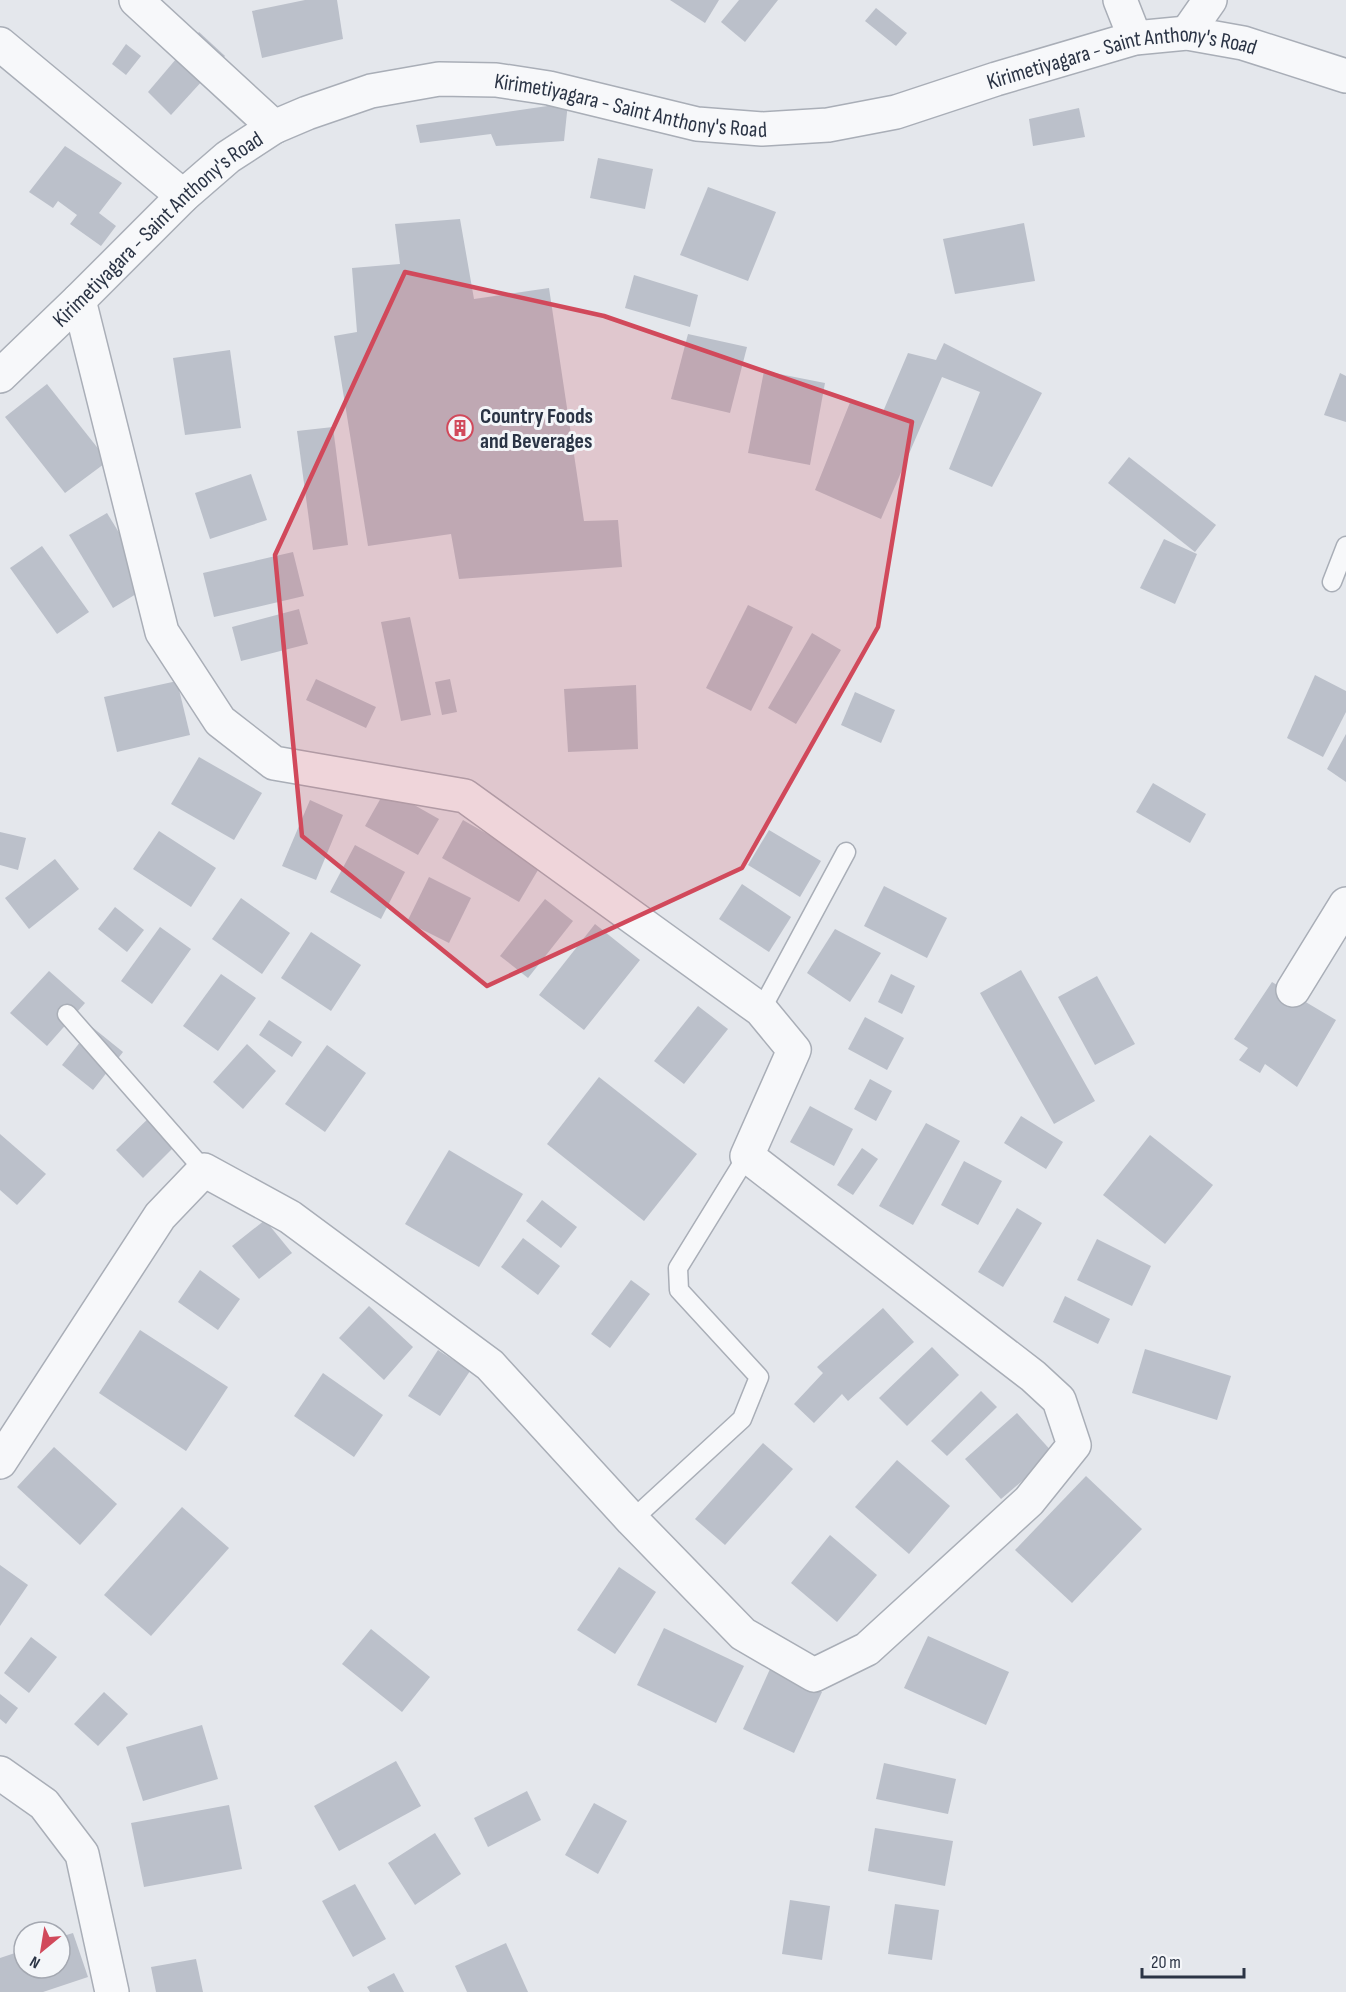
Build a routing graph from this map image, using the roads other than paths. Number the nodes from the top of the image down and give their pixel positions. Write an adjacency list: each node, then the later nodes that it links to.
1 (136, 0): 8 (street)
2 (1120, 0): 5 (street)
3 (1210, 0): 4 (street)
4 (1187, 33): 5 (street, Kirimetiyagara - Saint Anthony's Road); 7 (street, Kirimetiyagara - Saint Anthony's Road)
5 (1135, 38): 8 (street, Kirimetiyagara - Saint Anthony's Road)
6 (0, 44): 9 (street)
7 (1346, 76)
8 (274, 127): 9 (street, Kirimetiyagara - Saint Anthony's Road)
9 (183, 196): 10 (street, Kirimetiyagara - Saint Anthony's Road)
10 (79, 300): 11 (street, Kirimetiyagara - Saint Anthony's Road); 17 (street)
11 (1, 374)
12 (1346, 546): 13 (lane)
13 (1332, 582)
14 (846, 852): 17 (lane)
15 (1346, 904): 16 (street)
16 (1293, 990)
17 (761, 1010): 19 (street)
18 (67, 1014): 20 (lane)
19 (747, 1156): 22 (lane); 22 (street)
20 (204, 1170): 21 (street); 22 (street)
21 (0, 1462)
22 (632, 1520)
23 (0, 1773): 24 (street)
24 (112, 1992)

